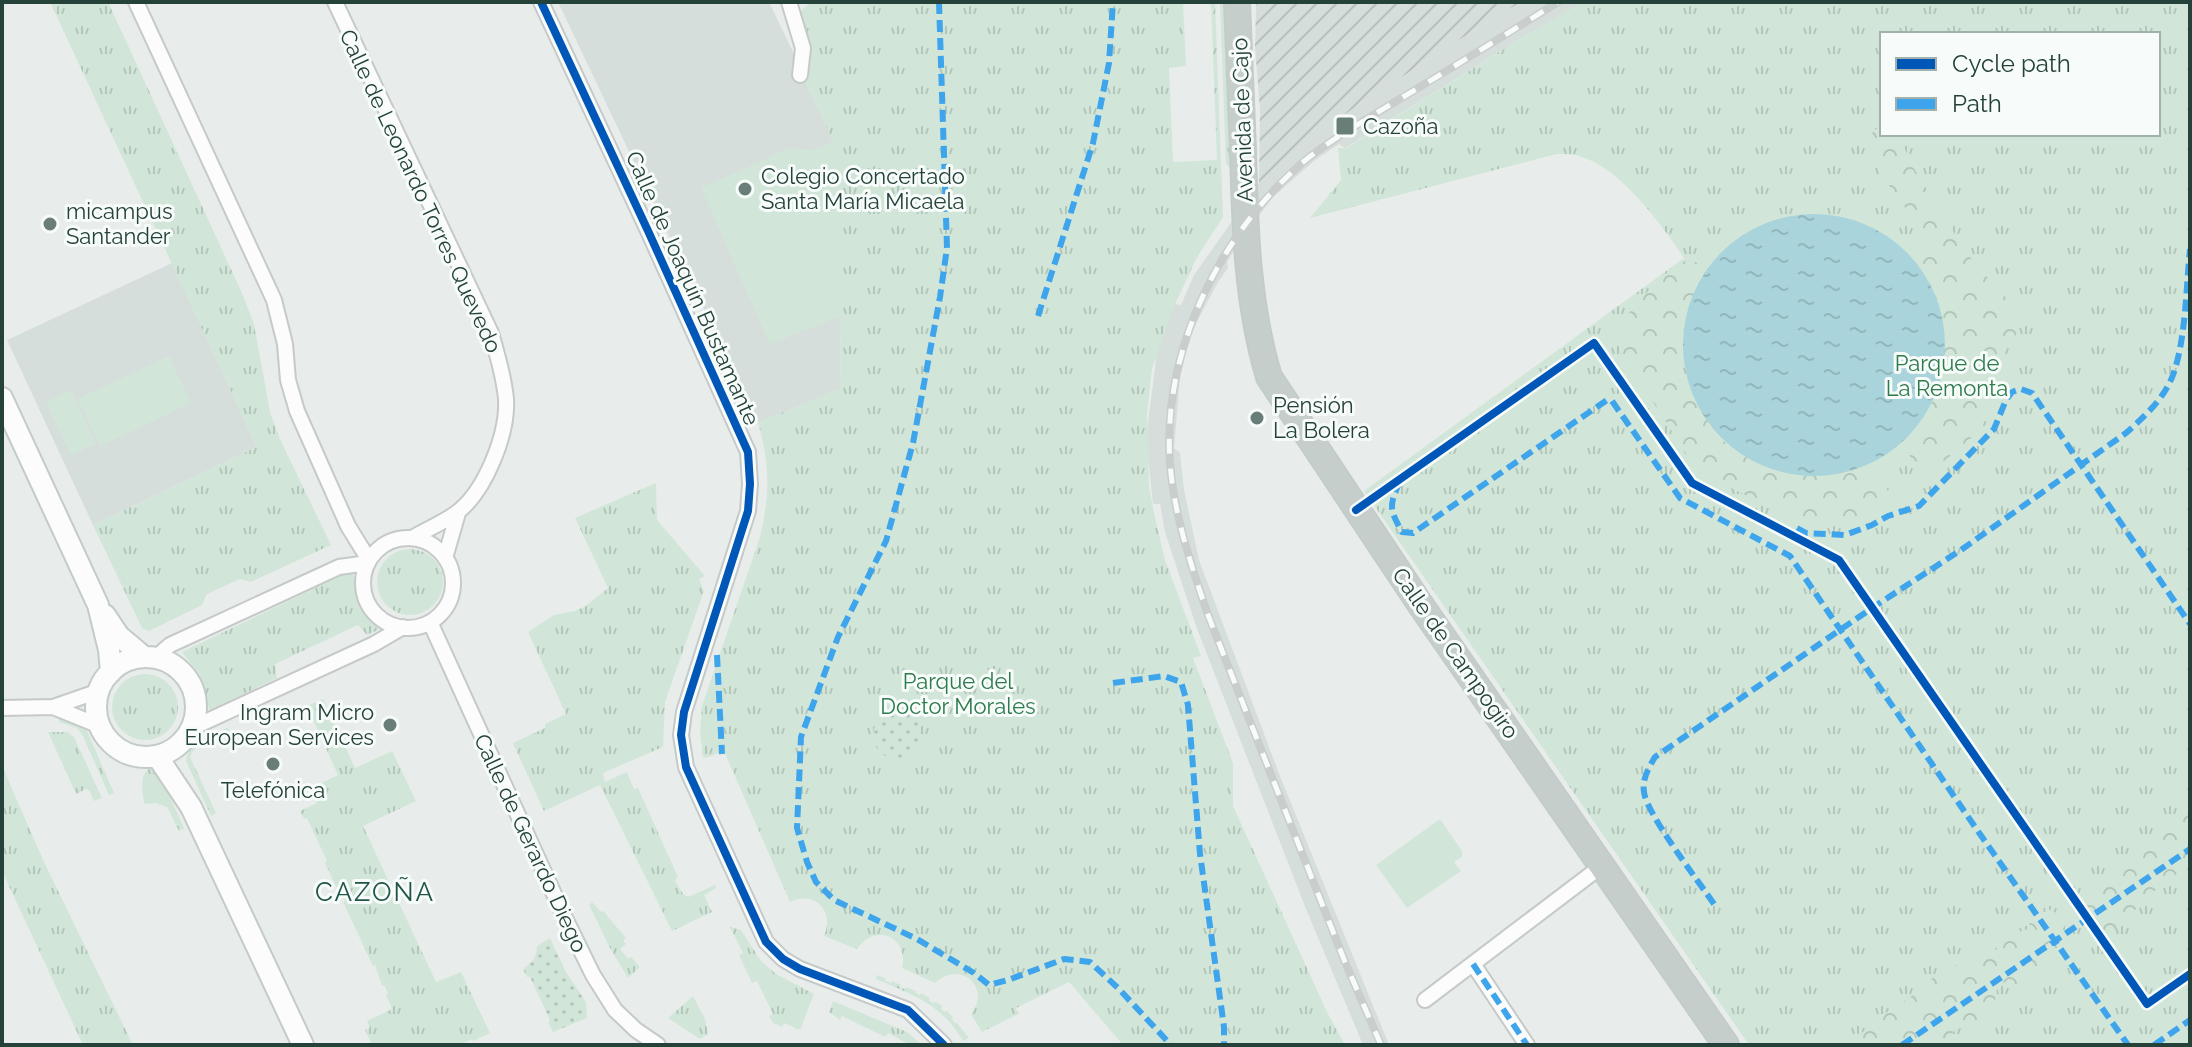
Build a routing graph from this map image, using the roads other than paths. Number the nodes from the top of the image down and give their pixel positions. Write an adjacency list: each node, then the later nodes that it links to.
1 (136, 2): 12 (street)
2 (335, 2): 9 (street, Calle de Leonardo Torres Quevedo)
3 (541, 2): 30 (street, Calle de Joaquín Bustamante)
4 (789, 2): 6 (street)
5 (1237, 2): 7 (highway, Avenida de Cajo)
6 (800, 75)
7 (1246, 237): 25 (highway, Calle de Campogiro)
8 (2, 398): 13 (main road)
9 (458, 513): 10 (street, Calle de Leonardo Torres Quevedo); 11 (street, Calle de Leonardo Torres Quevedo)
10 (412, 538): 11 (street); 12 (street)
11 (445, 558): 14 (street)
12 (369, 562): 15 (street); 16 (street)
13 (98, 605): 16 (main road); 17 (main road)
14 (430, 622): 15 (street); 29 (street, Calle de Gerardo Diego)
15 (403, 627): 22 (street)
16 (150, 658): 17 (main road); 22 (main road)
17 (111, 672): 18 (main road)
18 (99, 691): 19 (street); 21 (main road)
19 (53, 707): 20 (street); 21 (street)
20 (2, 708)
21 (100, 726): 23 (main road)
22 (187, 735): 23 (main road); 24 (main road)
23 (157, 756): 24 (main road)
24 (191, 807): 28 (main road)
25 (1603, 865): 26 (street); 32 (highway, Calle de Campogiro)
26 (1473, 964): 27 (street); 31 (street)
27 (1425, 1000)
28 (303, 1045)
29 (658, 1045)
30 (944, 1045)
31 (1527, 1045)
32 (1726, 1045)

